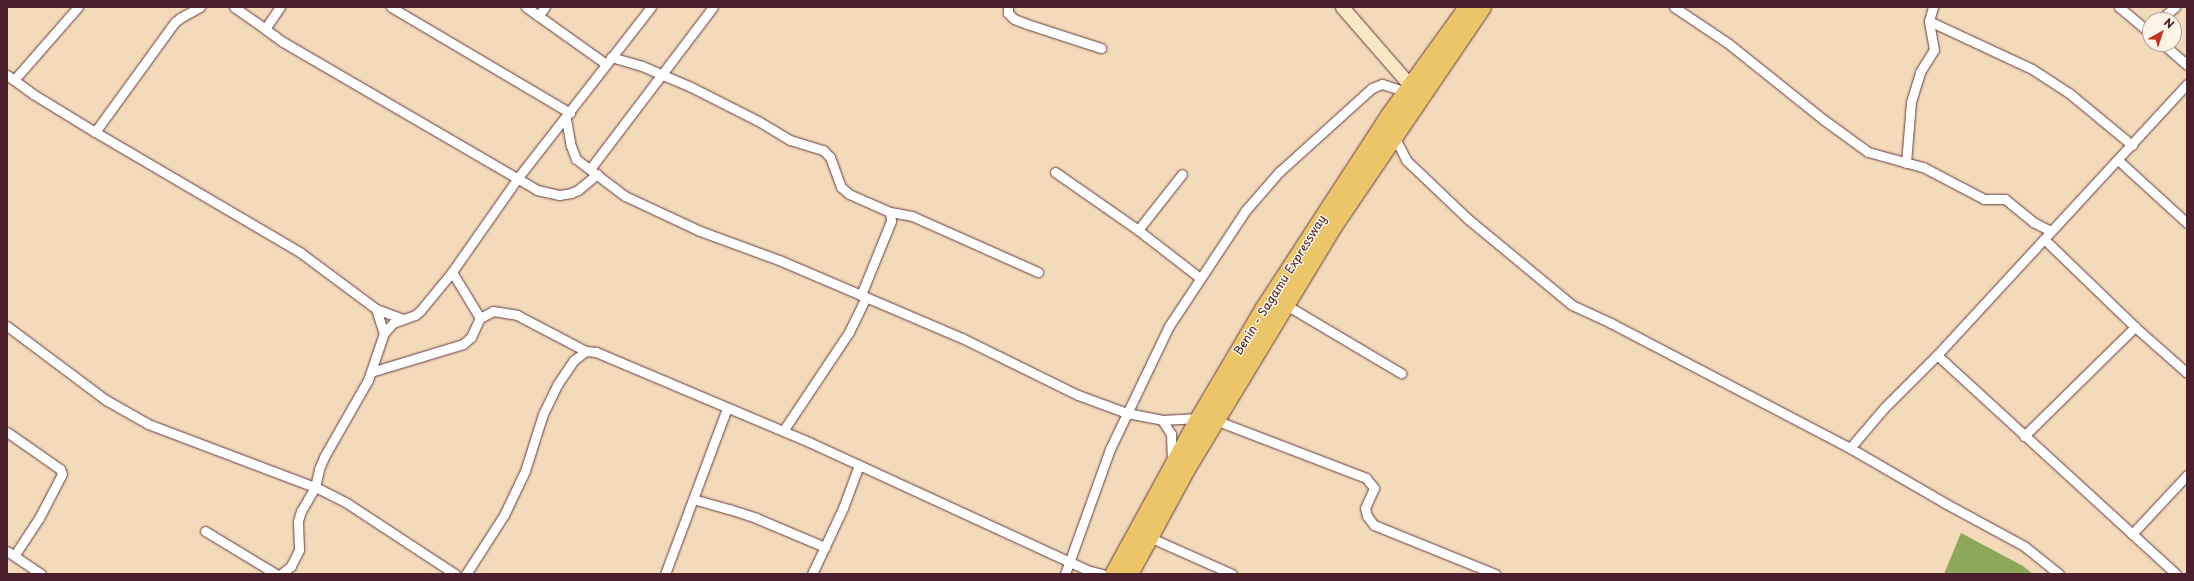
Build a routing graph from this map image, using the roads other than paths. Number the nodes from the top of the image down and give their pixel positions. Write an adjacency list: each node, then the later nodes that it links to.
1 (78, 7): 26 (street)
2 (200, 7): 30 (street)
3 (234, 7): 20 (street)
4 (280, 7): 20 (street)
5 (391, 7): 29 (street)
6 (526, 7): 17 (street)
7 (545, 7): 17 (street)
8 (651, 7): 23 (street)
9 (713, 7): 25 (street)
10 (1008, 7): 21 (street)
11 (1342, 7): 28 (street)
12 (1467, 7): 28 (highway, Benin - Sagamu Expressway)
13 (1482, 7): 28 (highway)
14 (1674, 7): 34 (street)
15 (1933, 7): 18 (street)
16 (2119, 7): 19 (street)
17 (538, 16): 23 (street)
18 (1929, 21): 32 (street); 34 (street)
19 (2142, 25)
20 (265, 29): 38 (street)
21 (1101, 48)
22 (2173, 52): 24 (street)
23 (608, 60): 25 (street); 29 (street)
24 (2187, 64)
25 (662, 75): 35 (street); 39 (street)
26 (11, 77): 30 (street)
27 (2187, 84): 32 (street)
28 (1412, 92): 31 (highway); 46 (street); 62 (highway, Benin - Sagamu Expressway)
29 (568, 116): 35 (street); 38 (street)
30 (95, 132): 49 (street)
31 (1394, 136): 48 (highway); 67 (street)
32 (2132, 145): 33 (street)
33 (2118, 160): 40 (street); 42 (street)
34 (1906, 163): 42 (street)
35 (593, 172): 38 (street); 47 (street)
36 (1055, 172): 41 (street)
37 (1182, 174): 41 (street)
38 (517, 179): 44 (street)
39 (890, 212): 45 (street); 47 (street)
40 (2187, 223)
41 (1138, 230): 46 (street)
42 (2051, 231): 43 (street)
43 (2044, 239): 53 (street); 56 (street)
44 (452, 272): 50 (street); 51 (street)
45 (1038, 272)
46 (1200, 278): 61 (street)
47 (864, 296): 61 (street); 64 (street)
48 (1286, 305): 58 (street); 62 (highway)
49 (376, 309): 51 (street); 54 (street)
50 (480, 318): 55 (street); 57 (street)
51 (403, 319): 54 (street)
52 (7, 326): 71 (street)
53 (2134, 327): 59 (street); 66 (street)
54 (384, 334): 57 (street)
55 (586, 351): 60 (street); 84 (street)
56 (1937, 355): 66 (street); 67 (street)
57 (371, 372): 71 (street)
58 (1401, 373)
59 (2187, 373)
60 (727, 408): 64 (street); 72 (street)
61 (1127, 413): 63 (street); 78 (street)
62 (1207, 419): 63 (street); 69 (highway, Benin - Sagamu Expressway); 75 (highway); 79 (street)
63 (1162, 420): 69 (street)
64 (783, 431): 68 (street)
65 (7, 432): 77 (street)
66 (2024, 436): 74 (street)
67 (1850, 448): 93 (street)
68 (859, 465): 76 (street); 78 (street)
69 (1172, 466): 89 (highway, Benin - Sagamu Expressway)
70 (2187, 475): 74 (street)
71 (315, 487): 82 (street); 83 (street)
72 (693, 499): 76 (street); 85 (street)
73 (205, 531): 81 (street)
74 (2132, 534): 94 (street)
75 (1149, 537): 90 (highway); 91 (street)
76 (825, 547): 86 (street)
77 (10, 553): 80 (street)
78 (1070, 561): 87 (street); 88 (street)
79 (1470, 570): 92 (street)
80 (42, 574)
81 (276, 574)
82 (282, 574)
83 (455, 574)
84 (466, 574)
85 (665, 574)
86 (812, 574)
87 (1065, 574)
88 (1102, 574)
89 (1113, 574)
90 (1129, 574)
91 (1232, 574)
92 (1495, 574)
93 (2059, 574)
94 (2176, 574)

